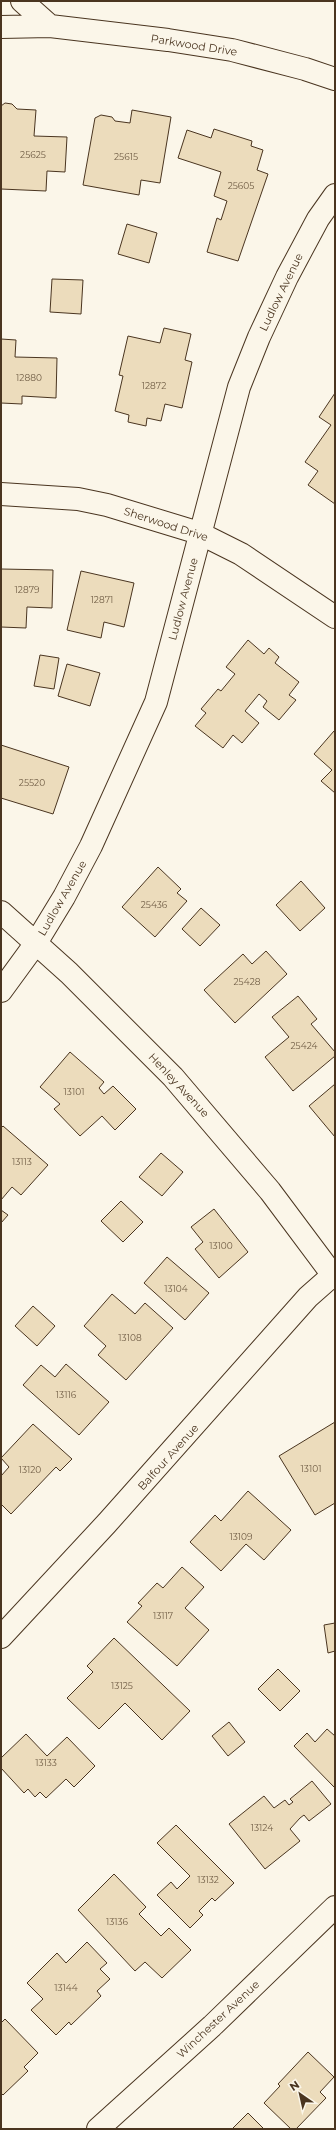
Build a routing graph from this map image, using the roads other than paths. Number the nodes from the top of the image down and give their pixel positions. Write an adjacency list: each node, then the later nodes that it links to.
1 (22, 1): 2 (street)
2 (50, 26): 3 (street, Parkwood Drive); 4 (street, Parkwood Drive)
3 (1, 28)
4 (335, 79)
5 (335, 195): 7 (street, Ludlow Avenue)
6 (1, 494): 7 (street, Sherwood Drive)
7 (199, 533): 8 (street, Sherwood Drive); 10 (street, Ludlow Avenue)
8 (335, 617)
9 (1, 912): 10 (street, Henley Avenue)
10 (36, 943): 11 (street, Ludlow Avenue); 12 (street, Henley Avenue)
11 (1, 991)
12 (334, 1277): 13 (street, Balfour Avenue)
13 (1, 1637)
14 (335, 1907): 15 (street, Winchester Avenue)
15 (98, 2129)

